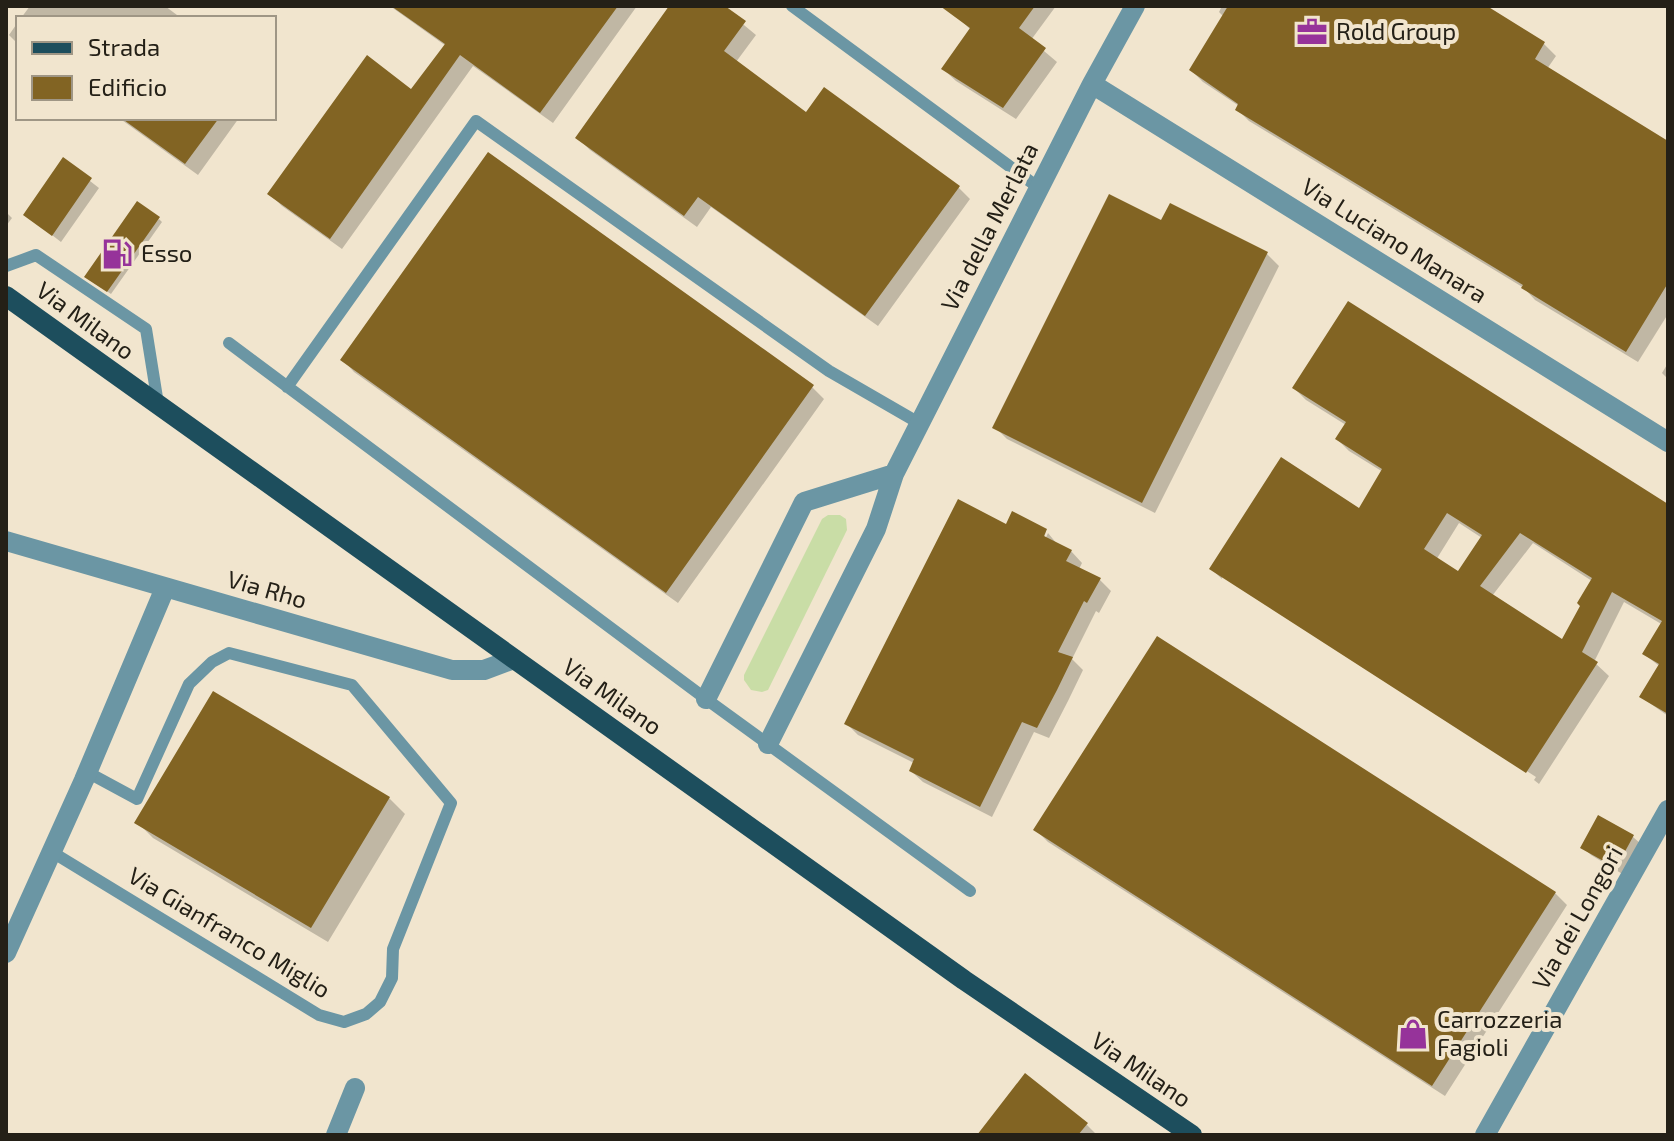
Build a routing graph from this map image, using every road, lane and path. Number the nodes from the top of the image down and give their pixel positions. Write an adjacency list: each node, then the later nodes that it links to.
1 (792, 6): 4 (lane)
2 (1135, 6): 3 (street, Via della Merlata)
3 (1092, 84): 4 (street, Via della Merlata); 11 (street, Via Luciano Manara)
4 (1039, 188): 10 (street, Via della Merlata)
5 (6, 266): 9 (lane)
6 (6, 296): 9 (main road, Via Milano)
7 (229, 343): 8 (lane)
8 (287, 387): 10 (lane); 16 (lane)
9 (158, 405): 15 (main road, Via Milano)
10 (919, 423): 12 (street, Via della Merlata)
11 (1668, 442)
12 (894, 474): 16 (street); 17 (street, Via della Merlata)
13 (6, 541): 14 (street, Via Rho)
14 (165, 588): 15 (street, Via Rho); 18 (street)
15 (514, 659): 25 (main road, Via Milano)
16 (706, 699): 17 (lane)
17 (768, 744): 21 (lane)
18 (87, 772): 20 (street); 20 (lane, Via Gianfranco Miglio)
19 (1668, 810): 26 (street, Via dei Longori)
20 (52, 852): 22 (street)
21 (970, 891)
22 (6, 953)
23 (355, 1088): 24 (street)
24 (336, 1135)
25 (1192, 1135)
26 (1485, 1135)

